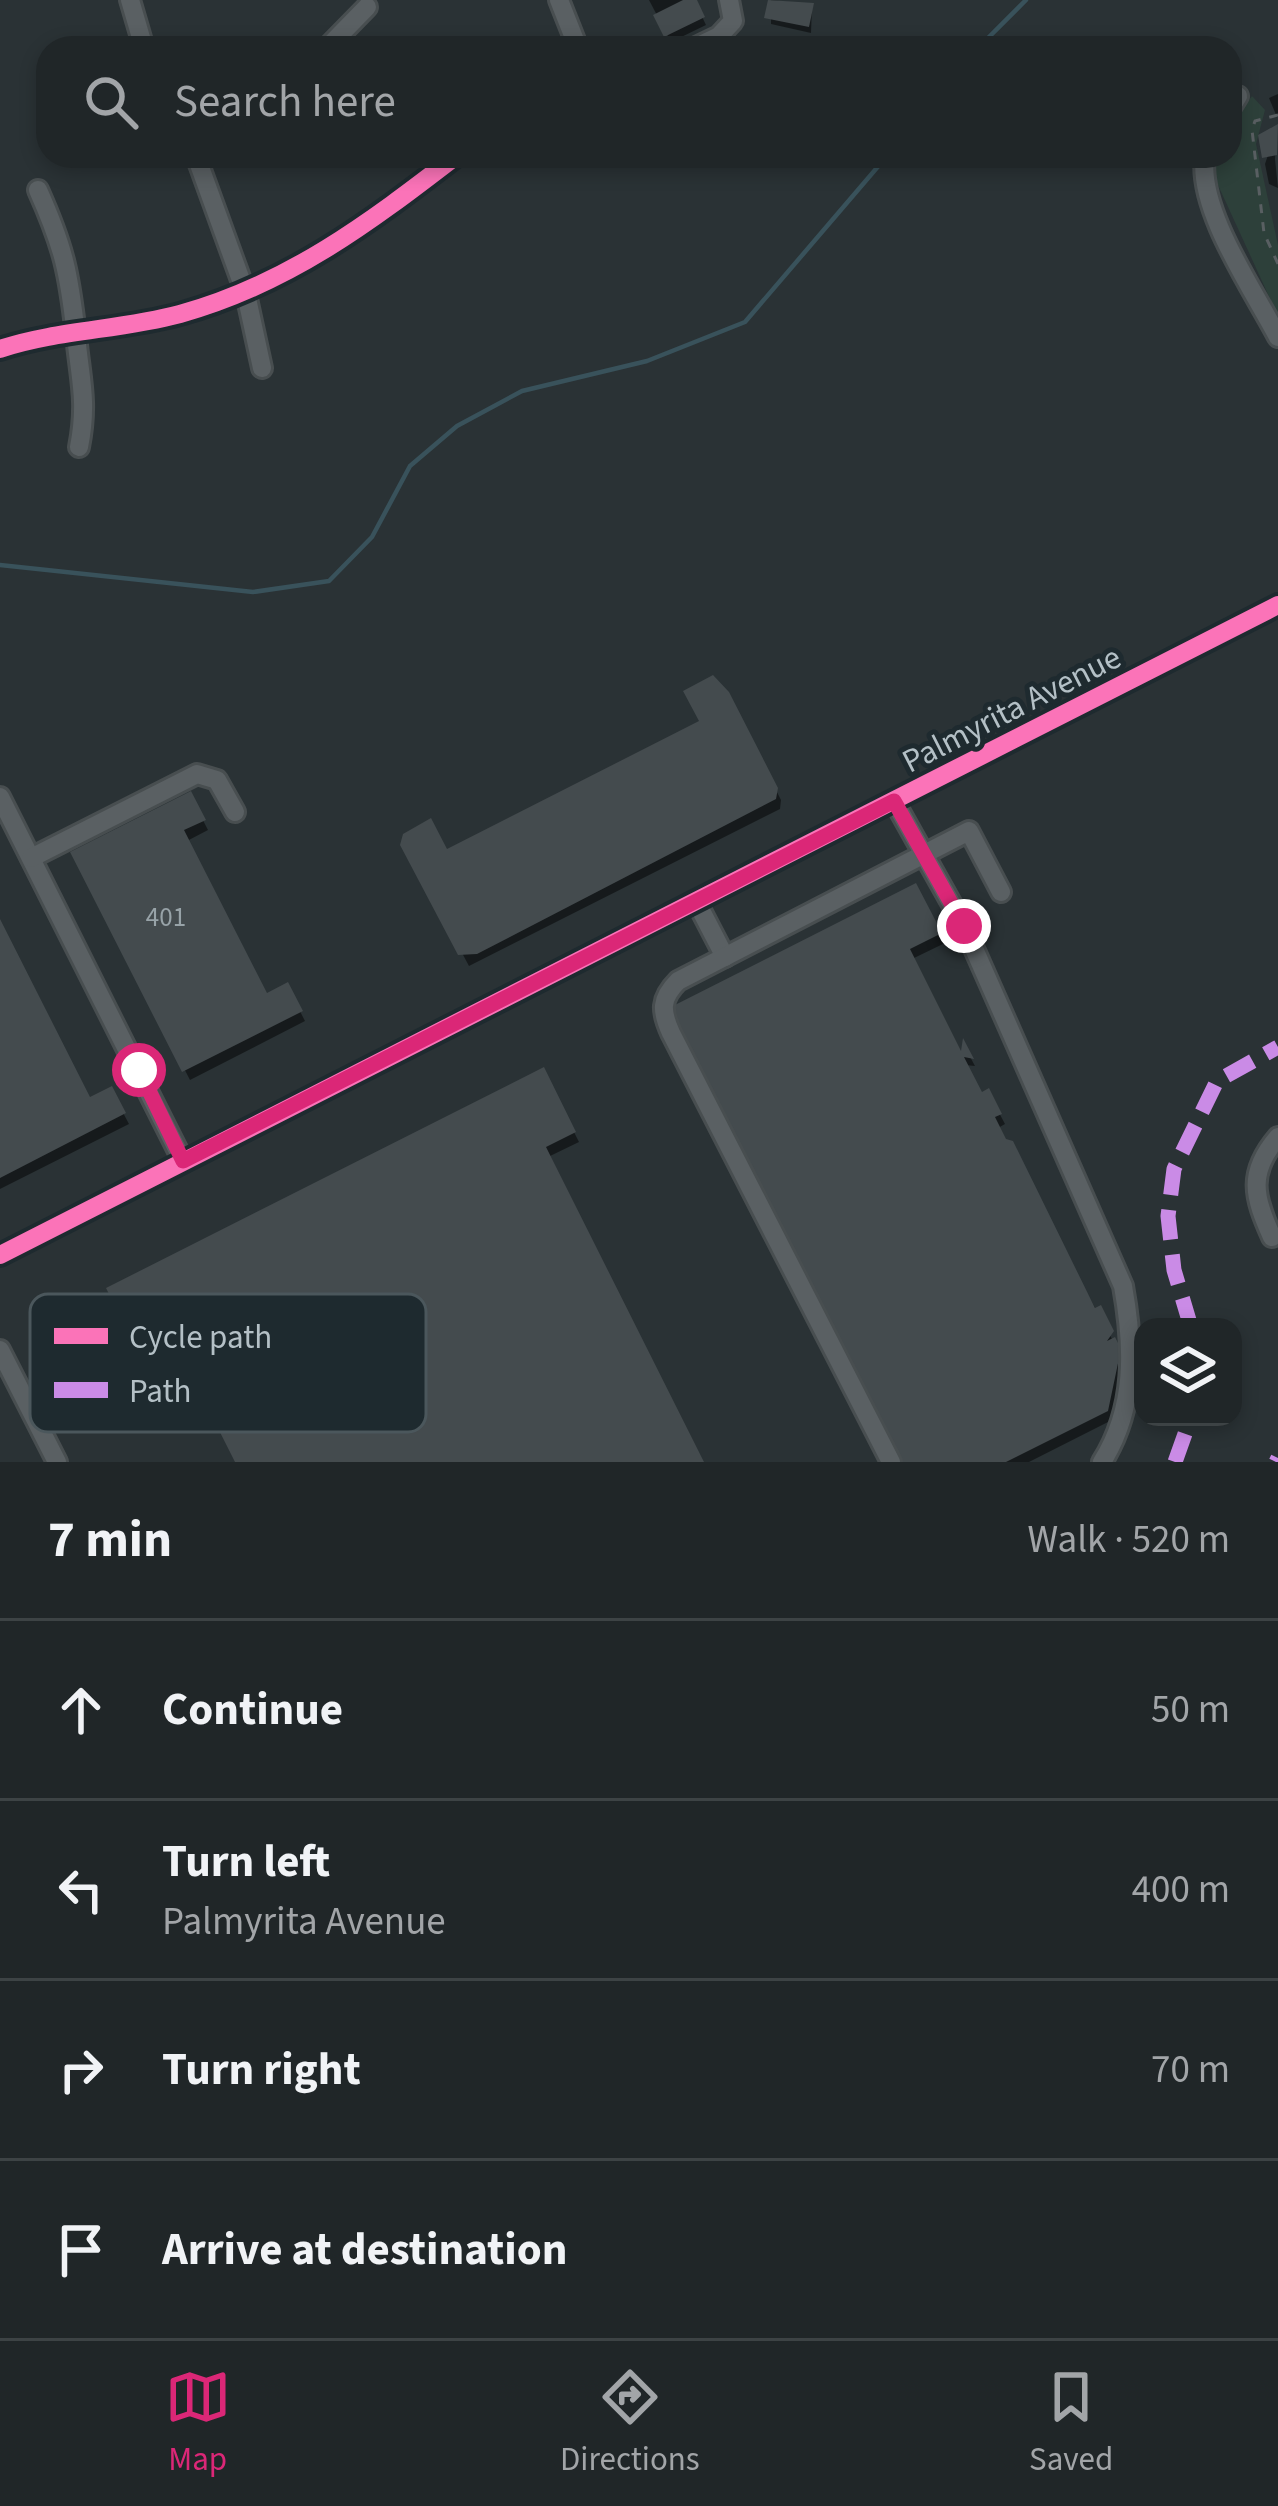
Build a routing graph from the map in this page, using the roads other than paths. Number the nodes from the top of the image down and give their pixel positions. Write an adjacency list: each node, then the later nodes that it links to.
1 (130, 0): 5 (street)
2 (559, 0): 7 (street)
3 (729, 0): 8 (street)
4 (367, 7): 6 (street)
5 (140, 36)
6 (338, 36)
7 (573, 36)
8 (714, 36)
9 (200, 168): 13 (street)
10 (441, 168): 13 (street)
11 (1203, 168): 15 (street)
12 (38, 190): 14 (street)
13 (246, 294): 14 (street); 17 (street)
14 (76, 335): 16 (street); 18 (street)
15 (1278, 338)
16 (0, 349)
17 (262, 368)
18 (80, 447)
19 (1278, 605): 21 (street, Palmyrita Avenue)
20 (0, 797): 24 (street)
21 (894, 801): 23 (street); 26 (street, Palmyrita Avenue)
22 (235, 812): 24 (street)
23 (924, 853): 25 (street); 27 (street); 37 (street)
24 (31, 858): 29 (street)
25 (1001, 892)
26 (696, 901): 27 (street); 29 (street, Palmyrita Avenue)
27 (725, 957): 36 (street)
28 (1278, 1137): 30 (street)
29 (183, 1161): 31 (street, Palmyrita Avenue)
30 (1272, 1238)
31 (0, 1255)
32 (0, 1350): 33 (street)
33 (30, 1410)
34 (41, 1432): 35 (street)
35 (56, 1462)
36 (891, 1462)
37 (1102, 1462)

